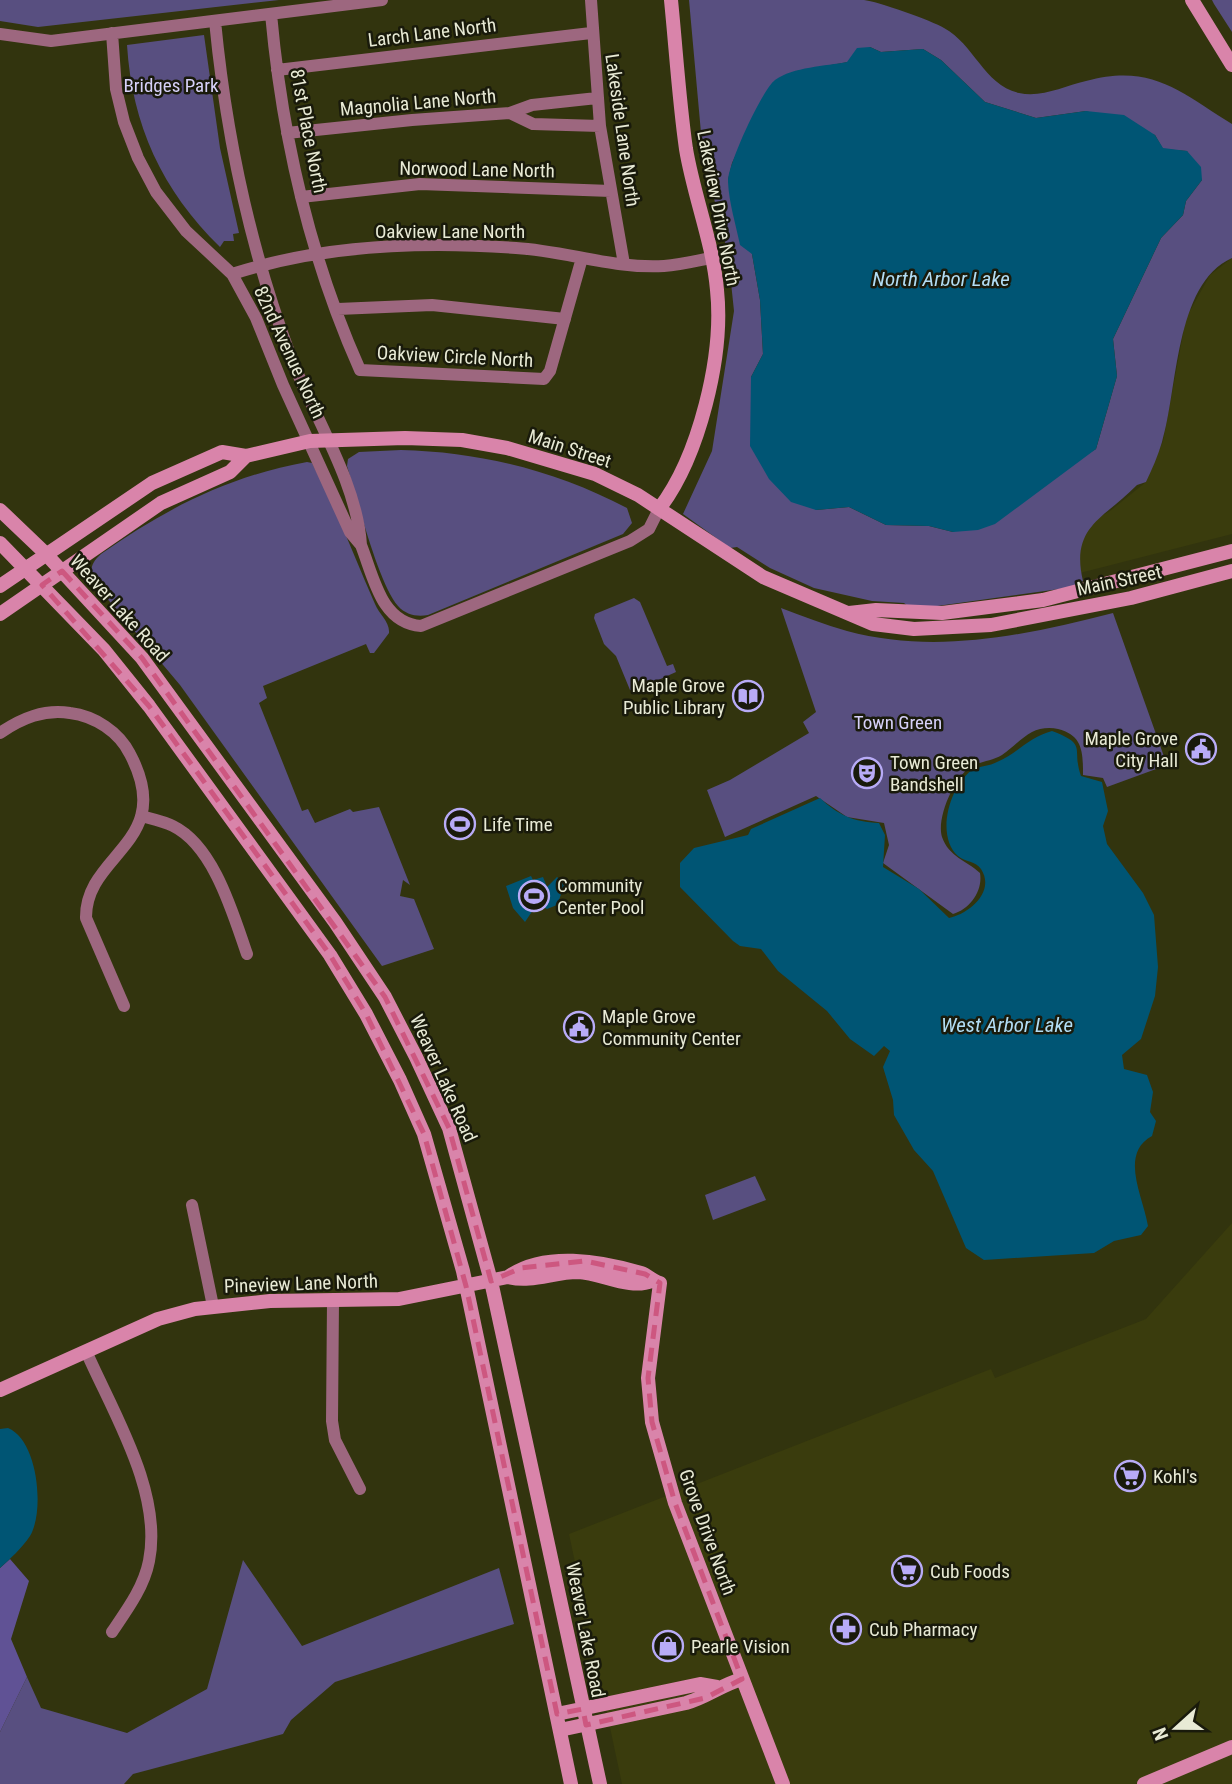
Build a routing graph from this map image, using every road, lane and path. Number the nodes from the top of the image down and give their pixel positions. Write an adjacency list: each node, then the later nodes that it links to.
1 (382, 0): 5 (street)
2 (591, 0): 8 (street, Lakeside Lane North)
3 (671, 0): 20 (street, Lakeview Drive North)
4 (1192, 0): 10 (street)
5 (271, 14): 6 (street); 11 (street, 81st Place North)
6 (215, 21): 7 (street); 22 (street, 82nd Avenue North)
7 (112, 33): 9 (street); 23 (street, 82nd Avenue North)
8 (591, 33): 11 (street, Larch Lane North); 12 (street, Lakeside Lane North)
9 (0, 34)
10 (1232, 65)
11 (277, 70): 15 (street, 81st Place North)
12 (597, 98): 13 (street, Magnolia Lane North); 14 (street, Lakeside Lane North)
13 (510, 113): 14 (street, Magnolia Lane North); 15 (street, Magnolia Lane North)
14 (600, 126): 16 (street, Lakeside Lane North)
15 (287, 133): 17 (street, 81st Place North)
16 (611, 191): 17 (street, Norwood Lane North); 21 (street, Lakeside Lane North)
17 (301, 197): 18 (street, 81st Place North)
18 (318, 254): 19 (street, Oakview Lane North); 22 (street, Oakview Lane North); 24 (street, Oakview Circle North)
19 (582, 258): 21 (street, Oakview Lane North); 25 (street, Oakview Circle North)
20 (711, 258): 21 (street, Oakview Lane North); 29 (street, Lakeview Drive North)
21 (624, 264)
22 (260, 265): 23 (street, Oakview Lane North); 26 (street, 82nd Avenue North)
23 (232, 274): 27 (street, 82nd Avenue North)
24 (338, 309): 25 (street); 25 (street, Oakview Circle North)
25 (565, 319)
26 (327, 440): 27 (street, Main Street); 29 (street, Main Street); 32 (street, 82nd Avenue North)
27 (310, 441): 28 (street, Main Street); 32 (street, 82nd Avenue North)
28 (246, 456): 34 (street, Main Street); 36 (street, Main Street)
29 (659, 509): 40 (street, Main Street); 42 (street, Lakeview Drive North)
30 (0, 510): 34 (street, Weaver Lake Road)
31 (0, 543): 35 (street, Weaver Lake Road)
32 (361, 545): 42 (street, 82nd Avenue North)
33 (1232, 551): 40 (street, Main Street)
34 (45, 553): 35 (street); 36 (street, Weaver Lake Road)
35 (24, 567): 38 (street, Weaver Lake Road); 39 (street)
36 (62, 571): 38 (street); 48 (street, Weaver Lake Road)
37 (1232, 571): 40 (street, Main Street)
38 (42, 585): 41 (street); 50 (street, Weaver Lake Road)
39 (0, 586)
40 (849, 613)
41 (0, 614)
42 (411, 625)
43 (0, 733): 44 (street)
44 (141, 817): 45 (street); 46 (street)
45 (247, 954)
46 (124, 1006)
47 (192, 1205): 52 (street)
48 (491, 1281): 49 (street, Pineview Lane North); 50 (street, Pineview Lane North); 59 (street, Weaver Lake Road)
49 (656, 1282): 57 (street, Grove Drive North)
50 (466, 1286): 51 (street, Pineview Lane North); 60 (street, Weaver Lake Road)
51 (333, 1301): 52 (street, Pineview Lane North); 55 (street)
52 (213, 1306): 53 (street, Pineview Lane North)
53 (86, 1351): 54 (street, Pineview Lane North); 56 (street)
54 (0, 1390)
55 (360, 1489)
56 (112, 1632)
57 (742, 1679): 58 (street); 66 (street, Grove Drive North)
58 (717, 1687): 59 (street); 61 (street)
59 (583, 1709): 60 (street); 61 (street, Weaver Lake Road)
60 (557, 1714): 62 (street, Weaver Lake Road)
61 (586, 1725): 62 (street); 65 (street, Weaver Lake Road)
62 (560, 1730): 64 (street, Weaver Lake Road)
63 (1232, 1747): 67 (street)
64 (571, 1784)
65 (600, 1784)
66 (783, 1784)
67 (1144, 1784)

